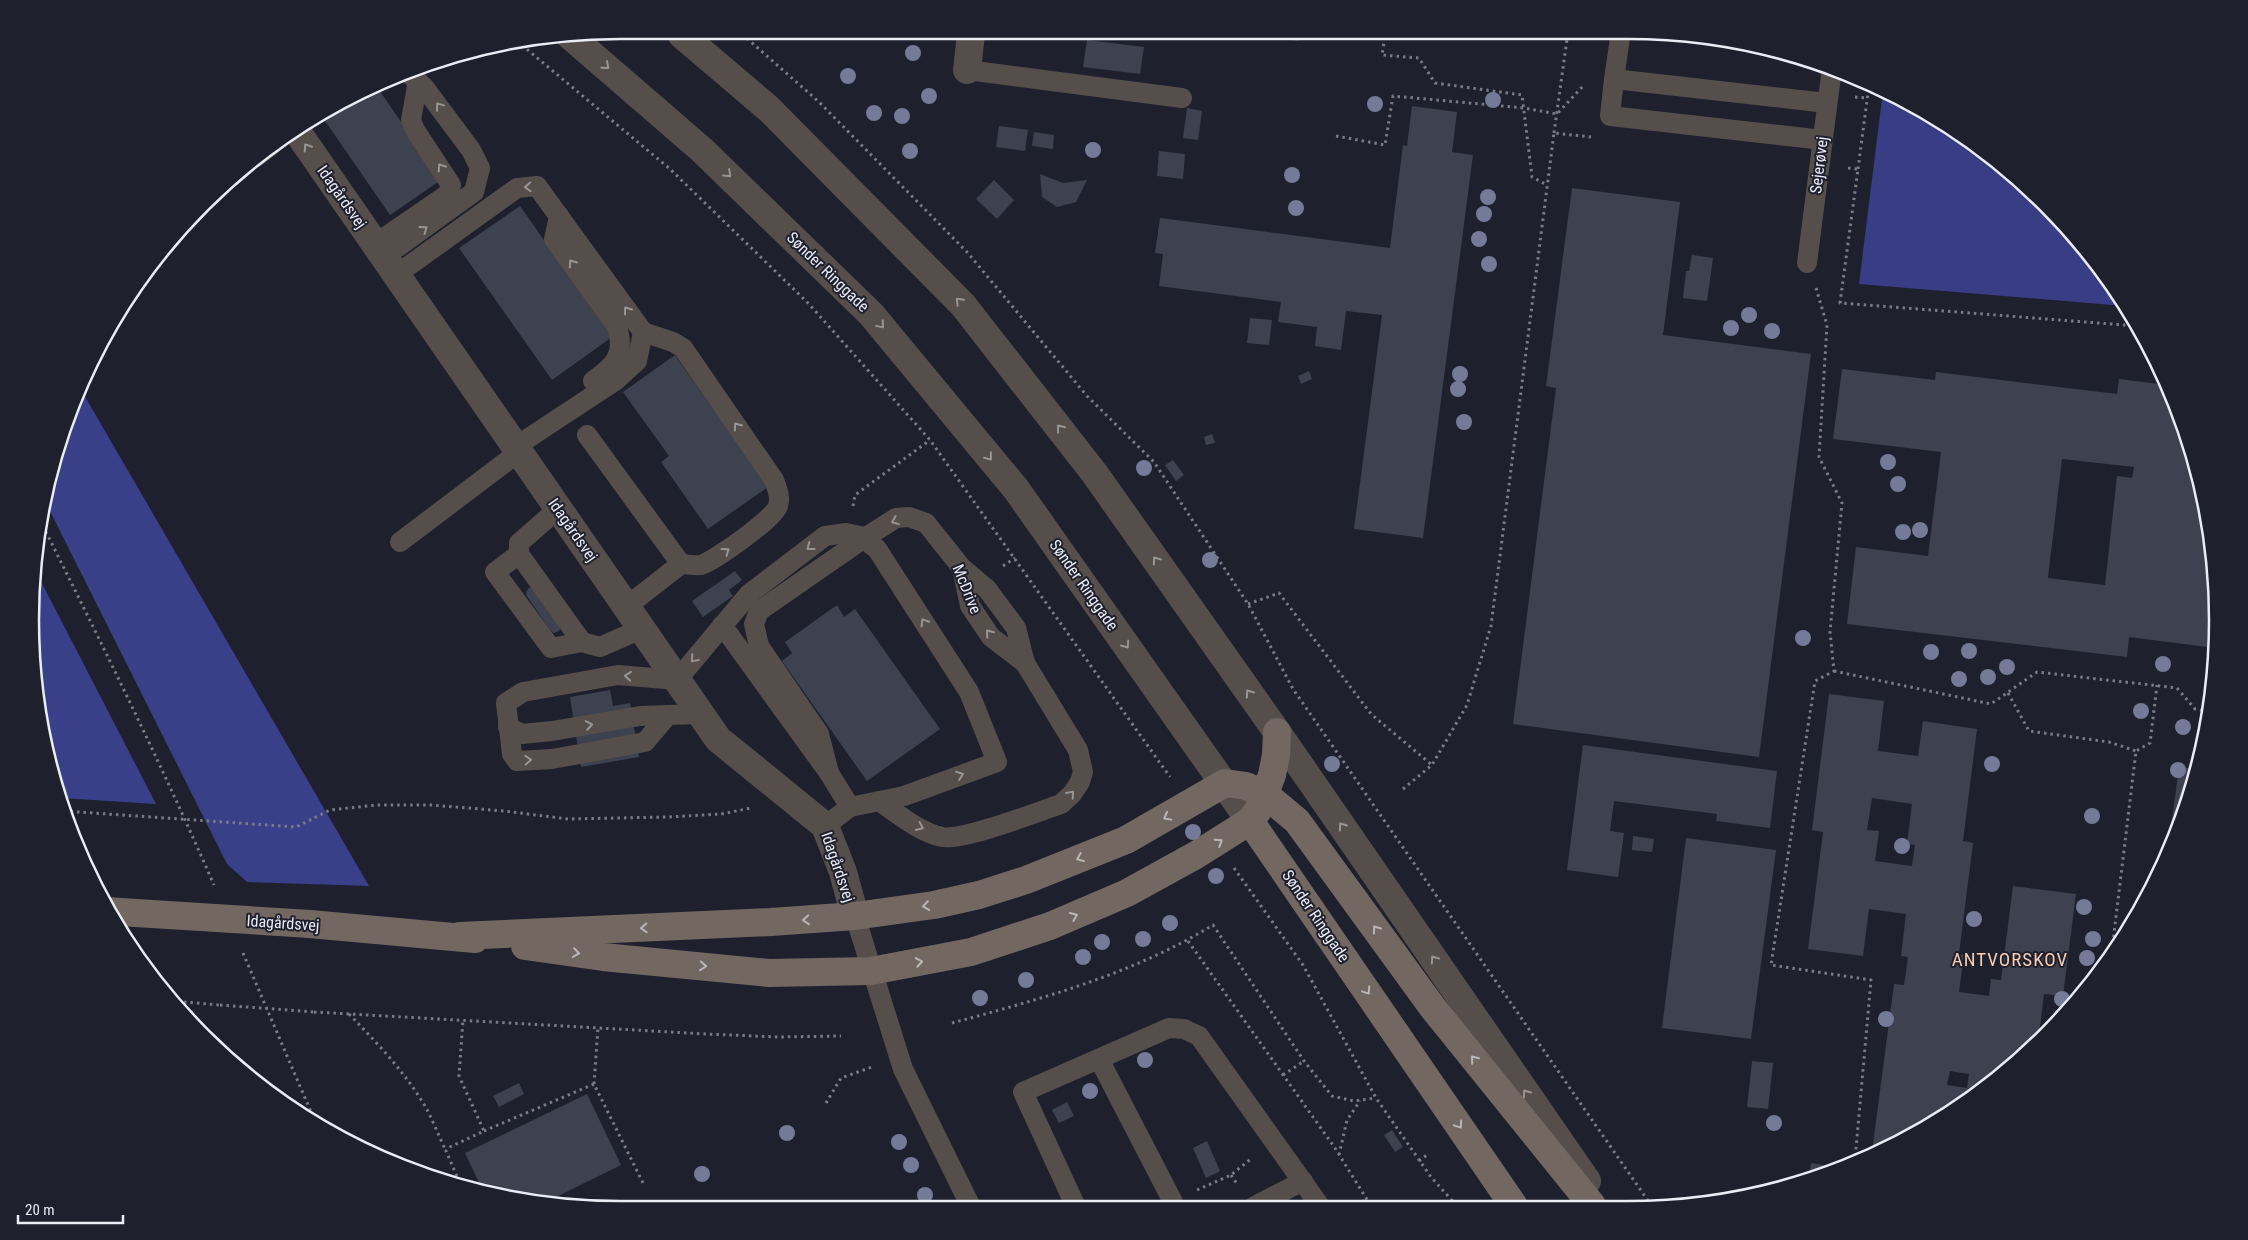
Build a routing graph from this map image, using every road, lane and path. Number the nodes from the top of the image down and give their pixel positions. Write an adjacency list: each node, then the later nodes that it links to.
1 (687, 39): 51 (street, one-way to 1)
2 (970, 39): 8 (street)
3 (1385, 39): 16 (path)
4 (1567, 39): 17 (path)
5 (1620, 39): 12 (lane)
6 (576, 41): 55 (street, Sønder Ringgade, one-way to 55)
7 (524, 47): 32 (path)
8 (966, 70): 14 (lane)
9 (1831, 76): 15 (lane, Sejerøvej)
10 (413, 77): 27 (lane, one-way to 10)
11 (412, 78): 27 (lane, one-way to 11)
12 (1614, 79): 15 (lane); 22 (lane)
13 (1868, 91): 24 (path)
14 (1182, 98)
15 (1827, 103): 22 (lane, Sejerøvej)
16 (1524, 108): 17 (path); 20 (path); 25 (path)
17 (1557, 114): 18 (path)
18 (1554, 133): 21 (path); 25 (path)
19 (300, 135): 27 (street, Idagårdsvej, one-way to 19)
20 (1336, 136)
21 (1594, 137)
22 (1823, 140): 23 (lane, Sejerøvej)
23 (1820, 164): 24 (path); 28 (lane, Sejerøvej)
24 (1858, 169): 29 (path)
25 (1548, 185): 53 (path)
26 (559, 216): 27 (lane, one-way to 27); 30 (lane, one-way to 26); 33 (lane, one-way to 26)
27 (385, 259): 33 (street, Idagårdsvej)
28 (1807, 263): 43 (path)
29 (2129, 325)
30 (643, 332): 33 (lane); 39 (lane, one-way to 30)
31 (587, 435): 39 (lane)
32 (930, 440): 36 (path); 60 (path)
33 (523, 444): 34 (street, Idagårdsvej); 37 (lane)
34 (558, 509): 38 (lane); 40 (street, Idagårdsvej)
35 (46, 532): 62 (path)
36 (854, 536): 41 (lane, one-way to 41); 54 (lane, McDrive); 59 (lane, one-way to 36); 59 (lane, McDrive, one-way to 36)
37 (400, 542)
38 (519, 554): 42 (lane); 42 (lane)
39 (682, 564): 40 (lane)
40 (634, 618): 42 (lane); 44 (street, Idagårdsvej)
41 (722, 625): 44 (lane, one-way to 44); 54 (lane)
42 (582, 642)
43 (1834, 670): 46 (path); 92 (path)
44 (677, 680): 48 (street, Idagårdsvej); 50 (lane, one-way to 50)
45 (2157, 685): 46 (path); 47 (path); 52 (path)
46 (2008, 693): 52 (path)
47 (2202, 710)
48 (700, 714): 49 (lane); 57 (street, Idagårdsvej)
49 (668, 715): 50 (lane, one-way to 49); 50 (lane, one-way to 49)
50 (508, 727)
51 (1277, 732): 58 (main road); 109 (street, one-way to 51)
52 (2136, 751): 70 (path)
53 (1432, 765): 56 (path); 99 (path)
54 (829, 773): 59 (lane)
55 (1224, 784): 58 (main road); 60 (main road, Idagårdsvej); 63 (street, Sønder Ringgade)
56 (1403, 789)
57 (781, 792): 62 (path); 64 (street, Idagårdsvej)
58 (1266, 794): 63 (main road); 108 (main road, one-way to 58)
59 (864, 804): 64 (lane)
60 (1190, 805): 68 (main road, Idagårdsvej, one-way to 68)
61 (72, 812): 62 (path)
62 (185, 819): 66 (path)
63 (1250, 821): 65 (main road, Idagårdsvej, one-way to 63); 107 (main road, Sønder Ringgade, one-way to 107)
64 (825, 826): 68 (street, Idagårdsvej)
65 (1217, 843): 73 (main road, Idagårdsvej, one-way to 65); 85 (path)
66 (216, 891)
67 (117, 912): 69 (main road, Idagårdsvej, bridge)
68 (854, 916): 69 (main road, Idagårdsvej, one-way to 69); 73 (lane, Idagårdsvej)
69 (459, 936): 73 (main road, Idagårdsvej, one-way to 73)
70 (2113, 939)
71 (1188, 941): 77 (path); 82 (path); 83 (path)
72 (240, 945): 88 (path)
73 (871, 971): 80 (lane)
74 (182, 1002): 75 (path, bridge)
75 (349, 1014): 76 (path); 90 (path)
76 (463, 1020): 78 (path); 89 (path)
77 (952, 1023)
78 (598, 1028): 79 (path); 84 (path)
79 (841, 1036)
80 (899, 1059): 87 (path); 100 (lane)
81 (1099, 1059): 96 (lane); 101 (lane); 102 (lane)
82 (1304, 1061): 83 (path); 86 (path)
83 (1284, 1075): 93 (path)
84 (594, 1084): 89 (path); 97 (path)
85 (1376, 1098): 86 (path); 94 (path)
86 (1360, 1100): 93 (path)
87 (826, 1103)
88 (311, 1112)
89 (484, 1131): 90 (path)
90 (446, 1152): 95 (path)
91 (1428, 1154): 94 (path)
92 (1855, 1154)
93 (1339, 1155): 98 (path)
94 (1419, 1161): 106 (path)
95 (457, 1177)
96 (1303, 1181): 103 (lane); 104 (lane)
97 (643, 1183)
98 (1366, 1199): 105 (path)
99 (1648, 1200)
100 (968, 1201)
101 (1073, 1201)
102 (1172, 1201)
103 (1263, 1201)
104 (1317, 1201)
105 (1363, 1201)
106 (1453, 1201)
107 (1511, 1201)
108 (1589, 1201)
109 (1600, 1201)

